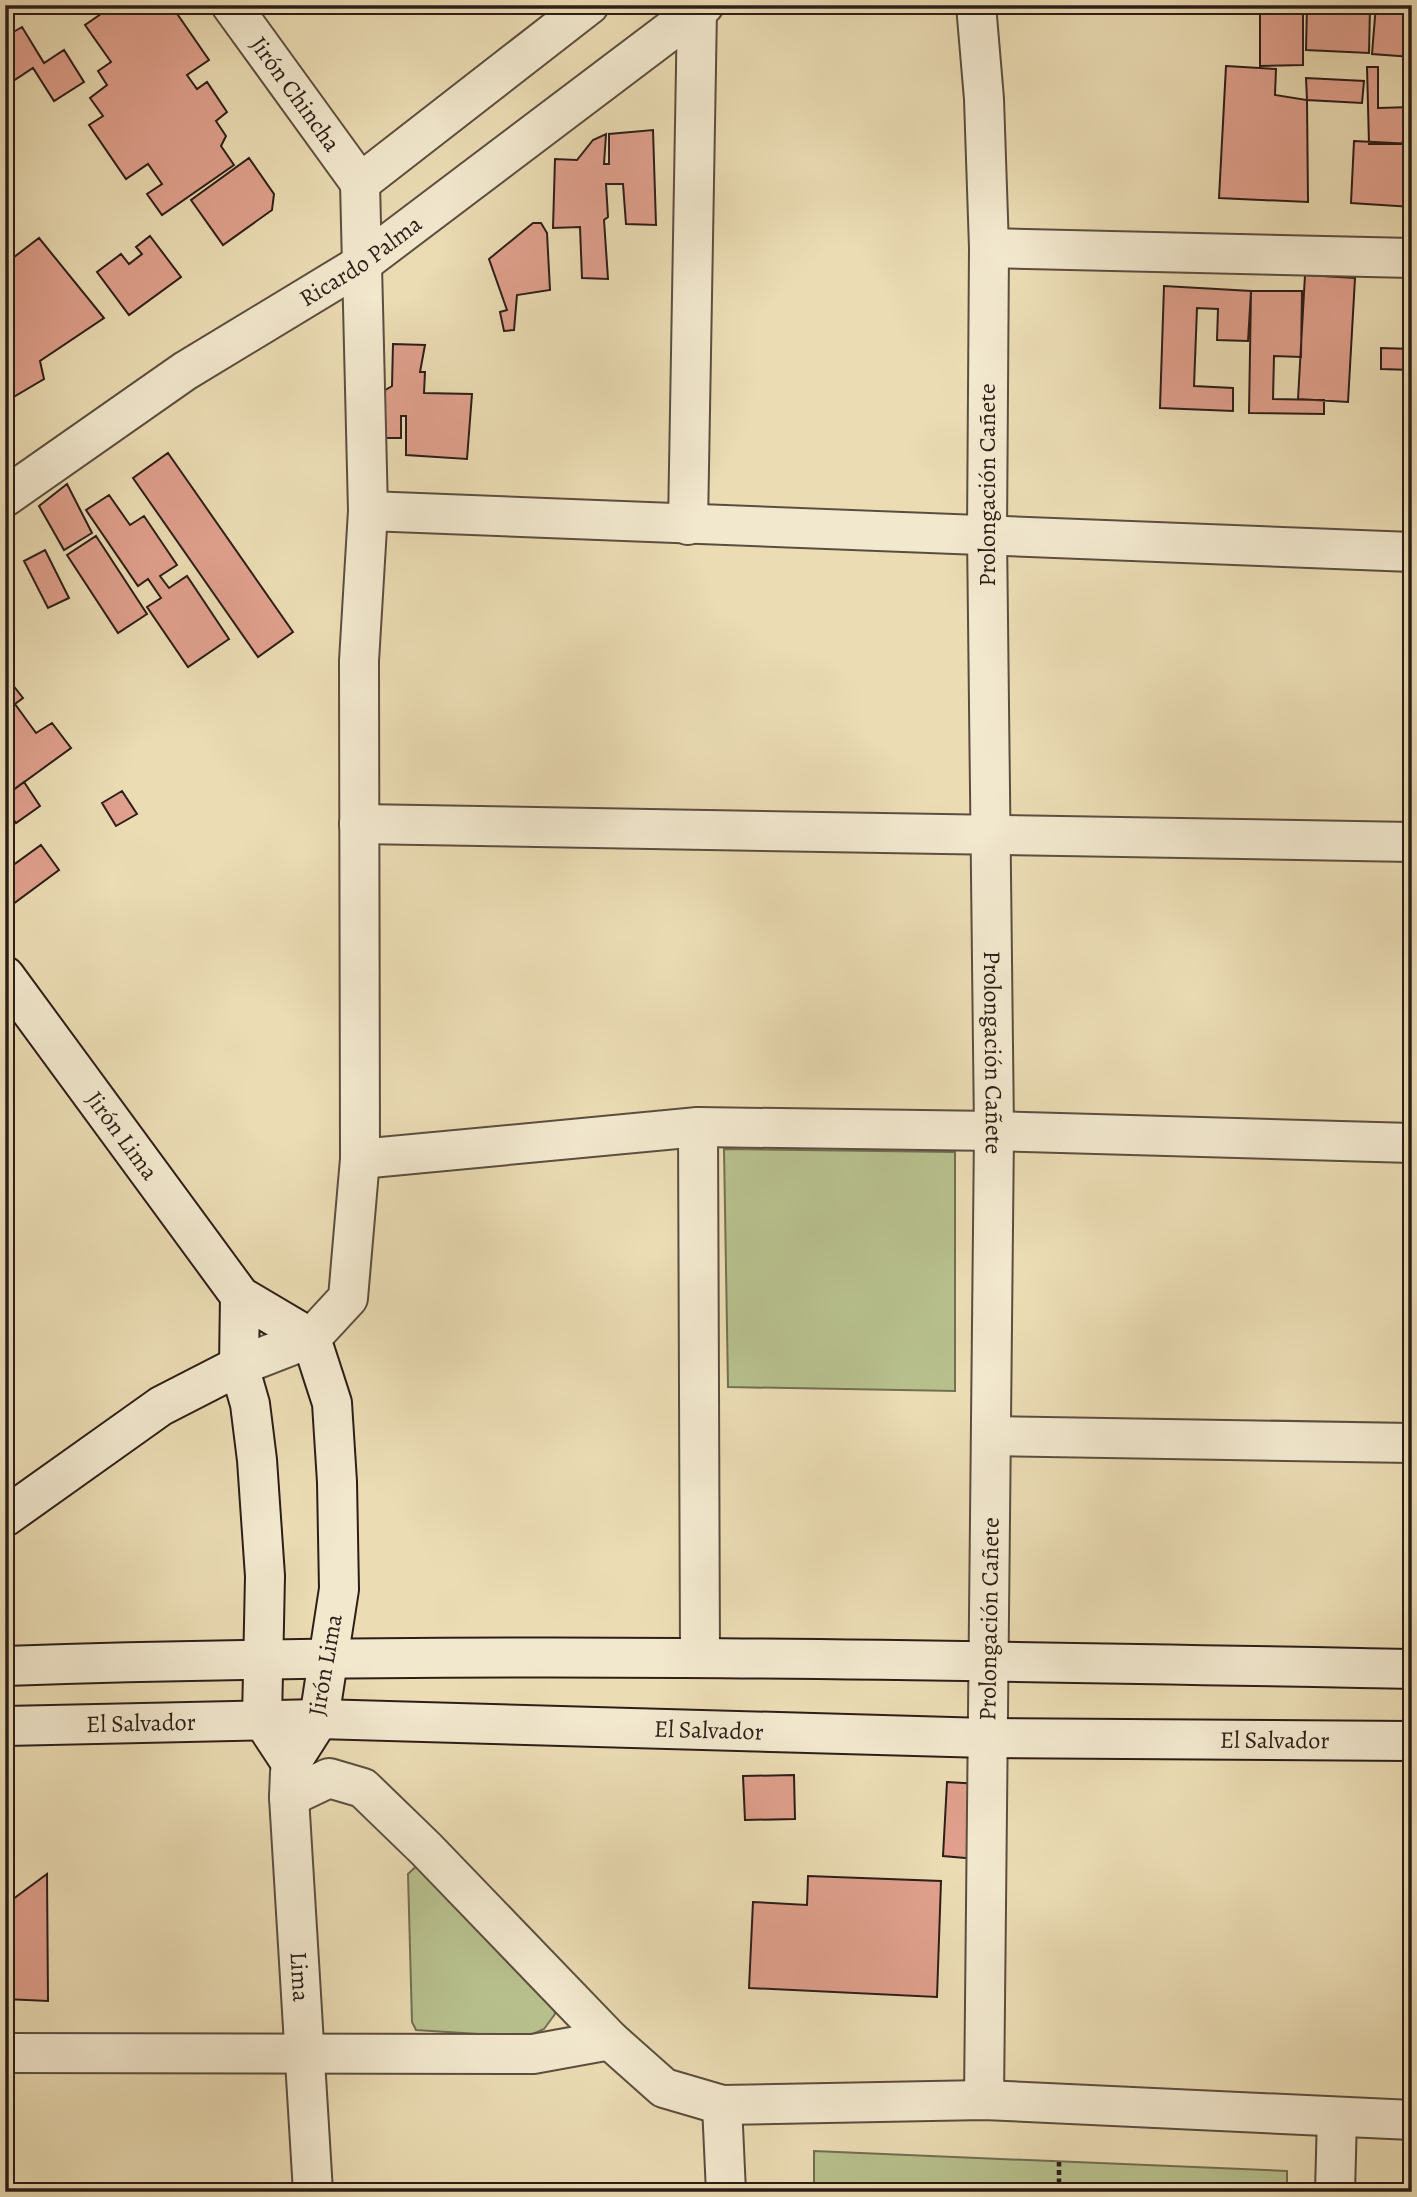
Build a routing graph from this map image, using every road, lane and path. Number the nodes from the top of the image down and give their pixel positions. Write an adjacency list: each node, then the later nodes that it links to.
1 (231, 5): 5 (street, Jirón Chincha)
2 (589, 5): 5 (street)
3 (976, 5): 6 (street, Prolongación Cañete)
4 (700, 8): 8 (street, Ricardo Palma); 11 (street)
5 (360, 183): 8 (street)
6 (989, 248): 7 (street); 12 (street, Prolongación Cañete)
7 (1412, 258)
8 (360, 265): 9 (street, Ricardo Palma); 10 (street)
9 (5, 497)
10 (368, 511): 11 (street); 14 (street)
11 (688, 525): 12 (street)
12 (987, 534): 13 (street); 15 (street, Prolongación Cañete)
13 (1412, 552)
14 (359, 824): 15 (street); 21 (street)
15 (989, 837): 16 (street); 19 (street, Prolongación Cañete)
16 (1412, 842)
17 (5, 976): 22 (street, Jirón Lima)
18 (698, 1127): 19 (street); 21 (street); 28 (street)
19 (994, 1131): 20 (street); 25 (street, Prolongación Cañete)
20 (1412, 1143)
21 (360, 1159): 23 (street)
22 (240, 1296): 23 (street, Jirón Lima); 24 (street)
23 (311, 1338): 24 (street); 30 (street, Jirón Lima)
24 (239, 1366): 27 (street); 29 (street)
25 (993, 1436): 26 (street); 31 (street, Prolongación Cañete)
26 (1412, 1443)
27 (5, 1517)
28 (699, 1656): 30 (street); 31 (street)
29 (263, 1657): 30 (street); 32 (street); 34 (street)
30 (328, 1658): 35 (street, Jirón Lima)
31 (988, 1661): 33 (street); 37 (street, Prolongación Cañete)
32 (5, 1666)
33 (1412, 1670)
34 (262, 1718): 35 (street, El Salvador); 36 (street, El Salvador); 39 (street, Jirón Lima)
35 (319, 1719): 37 (street, El Salvador); 39 (street, Jirón Lima)
36 (5, 1726)
37 (986, 1738): 38 (street, El Salvador); 43 (street, Prolongación Cañete)
38 (1412, 1741)
39 (290, 1780): 40 (street); 42 (street, Lima)
40 (610, 2040): 42 (street); 44 (street)
41 (5, 2053): 42 (street)
42 (306, 2053): 48 (street, Lima)
43 (984, 2100): 44 (street); 45 (street)
44 (722, 2105): 49 (street)
45 (1336, 2117): 46 (street); 51 (street)
46 (1412, 2119)
47 (1059, 2162): 50 (path)
48 (313, 2192)
49 (726, 2192)
50 (1059, 2192)
51 (1335, 2192)

